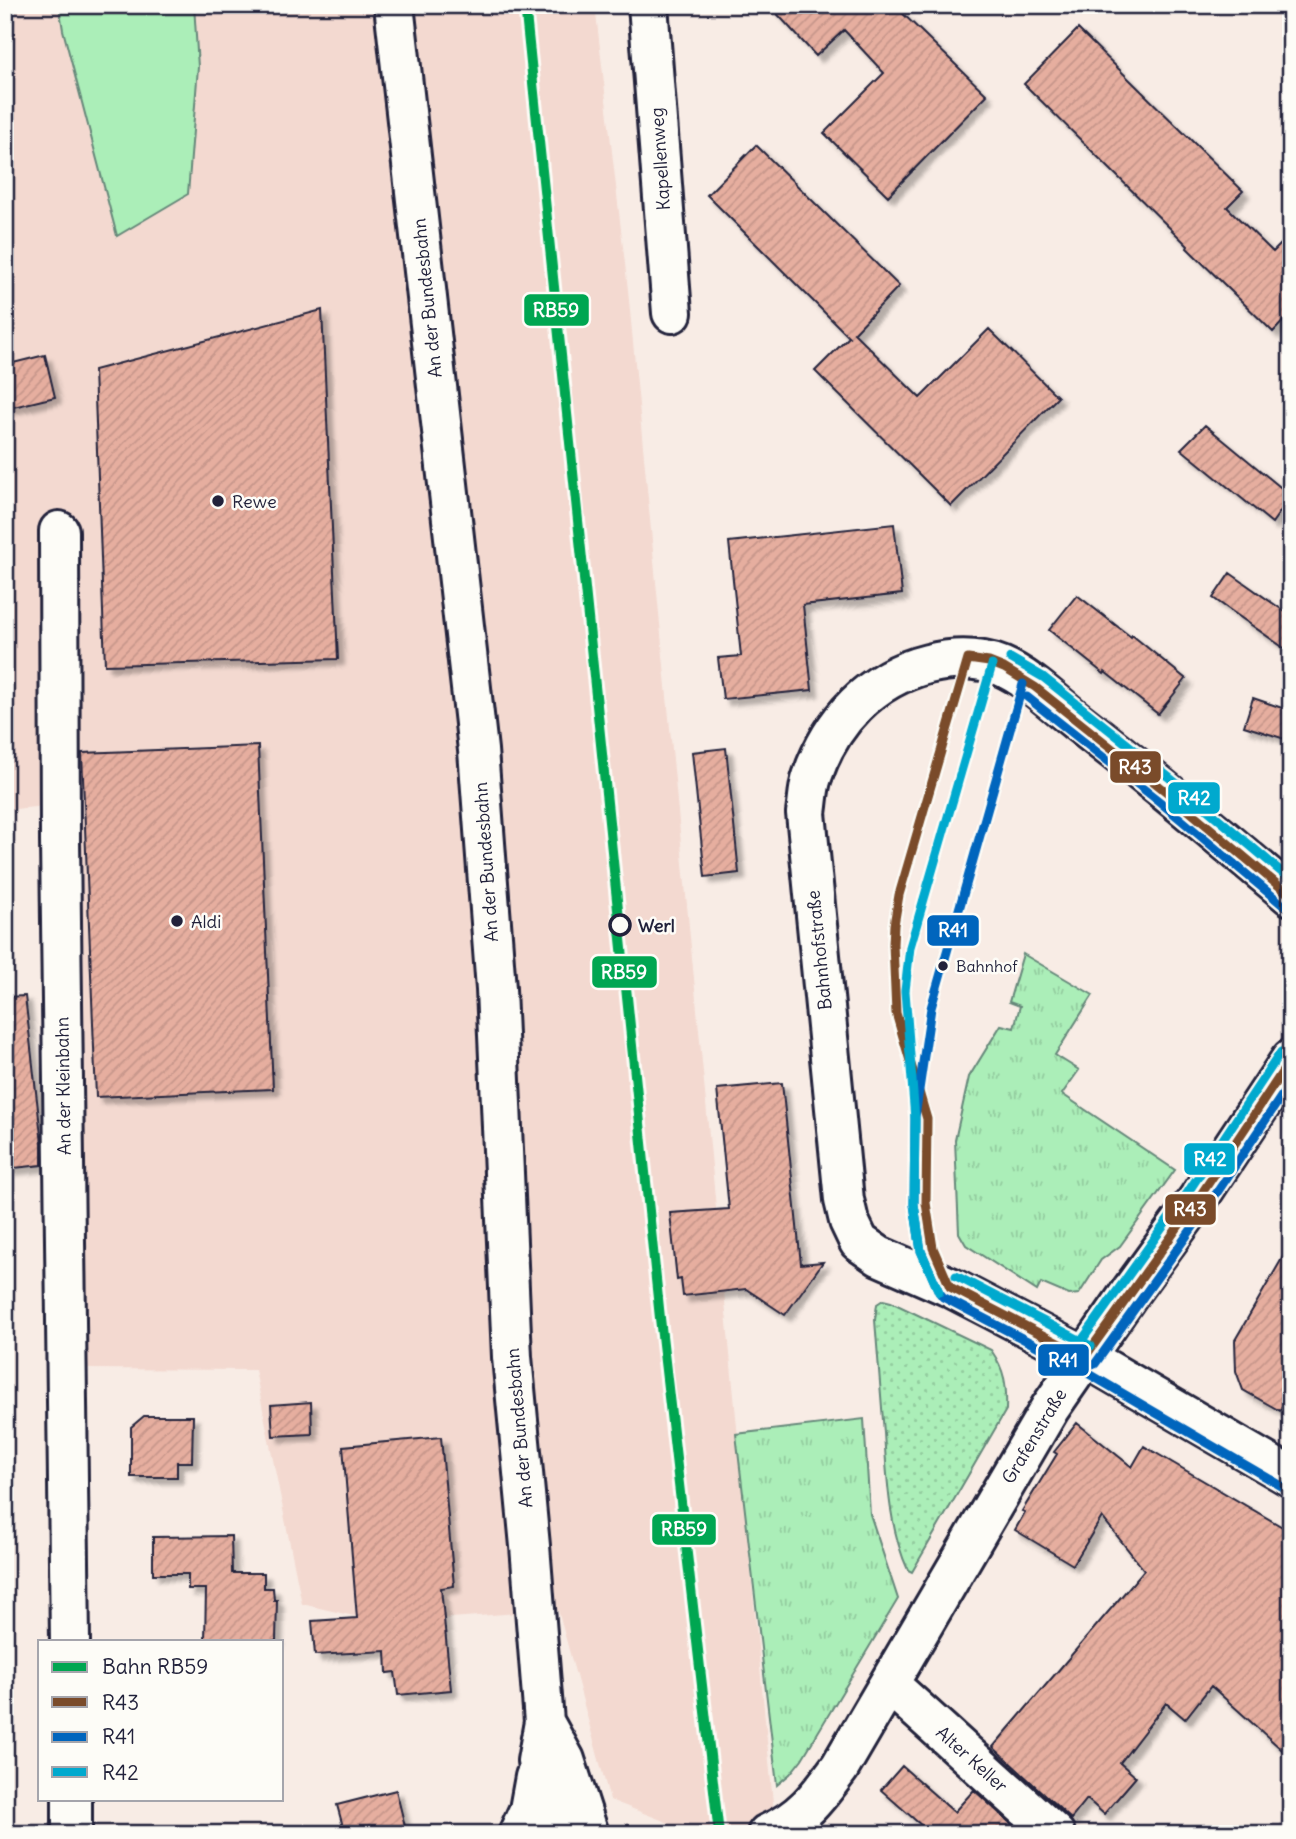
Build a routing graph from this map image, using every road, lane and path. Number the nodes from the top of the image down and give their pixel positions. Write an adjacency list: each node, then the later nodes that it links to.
1 (394, 5): 11 (street, An der Bundesbahn)
2 (648, 5): 3 (street, Kapellenweg)
3 (672, 313)
4 (59, 531): 9 (street, An der Kleinbahn)
5 (1291, 897): 7 (street, Bahnhofstraße)
6 (1291, 1059): 7 (street, Grafenstraße)
7 (1084, 1357): 8 (street, Bahnhofstraße); 10 (street, Grafenstraße)
8 (1291, 1477)
9 (70, 1640)
10 (889, 1684): 18 (street, Grafenstraße); 19 (street, Alter Keller)
11 (544, 1722): 12 (street, An der Bundesbahn); 17 (street, An der Bundesbahn)
12 (537, 1761): 15 (street); 16 (street, An der Bundesbahn)
13 (72, 1800): 14 (street)
14 (72, 1834)
15 (518, 1834)
16 (550, 1834)
17 (589, 1834)
18 (767, 1834)
19 (1055, 1834)

